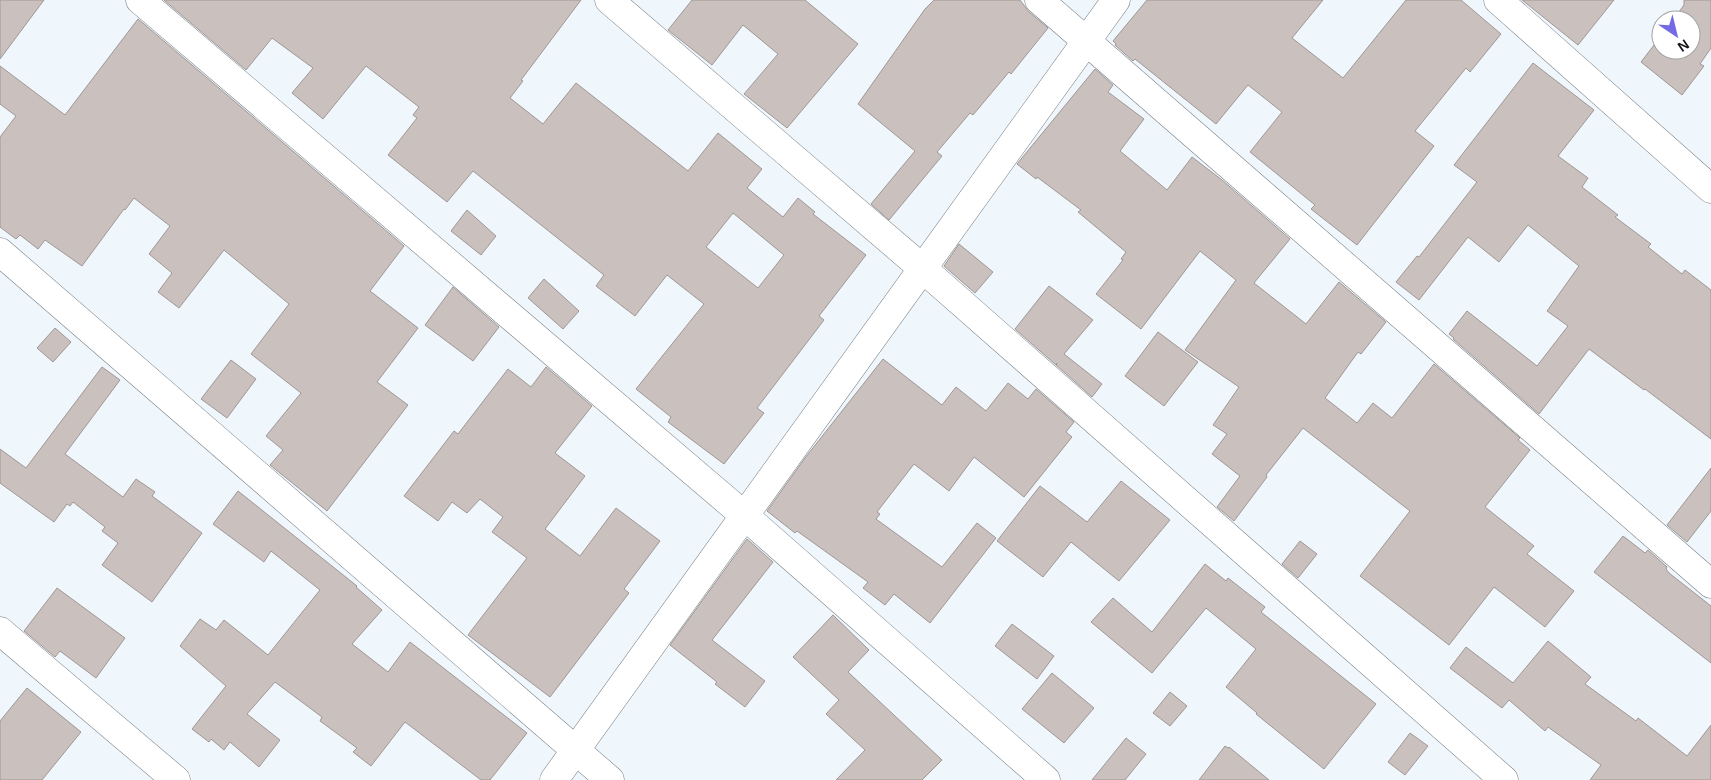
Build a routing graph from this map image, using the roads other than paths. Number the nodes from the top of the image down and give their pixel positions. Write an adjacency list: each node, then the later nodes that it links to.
1 (140, 0): 10 (street)
2 (609, 0): 9 (street)
3 (1039, 0): 6 (street)
4 (1116, 0): 6 (street)
5 (1498, 0): 7 (street)
6 (1086, 41): 9 (street); 11 (street)
7 (1711, 189)
8 (0, 252): 13 (street)
9 (922, 268): 10 (street); 18 (street)
10 (745, 516): 13 (street); 17 (street)
11 (1711, 584)
12 (0, 631): 14 (street)
13 (576, 750): 15 (street); 16 (street)
14 (176, 780)
15 (554, 780)
16 (610, 780)
17 (1046, 780)
18 (1504, 780)

